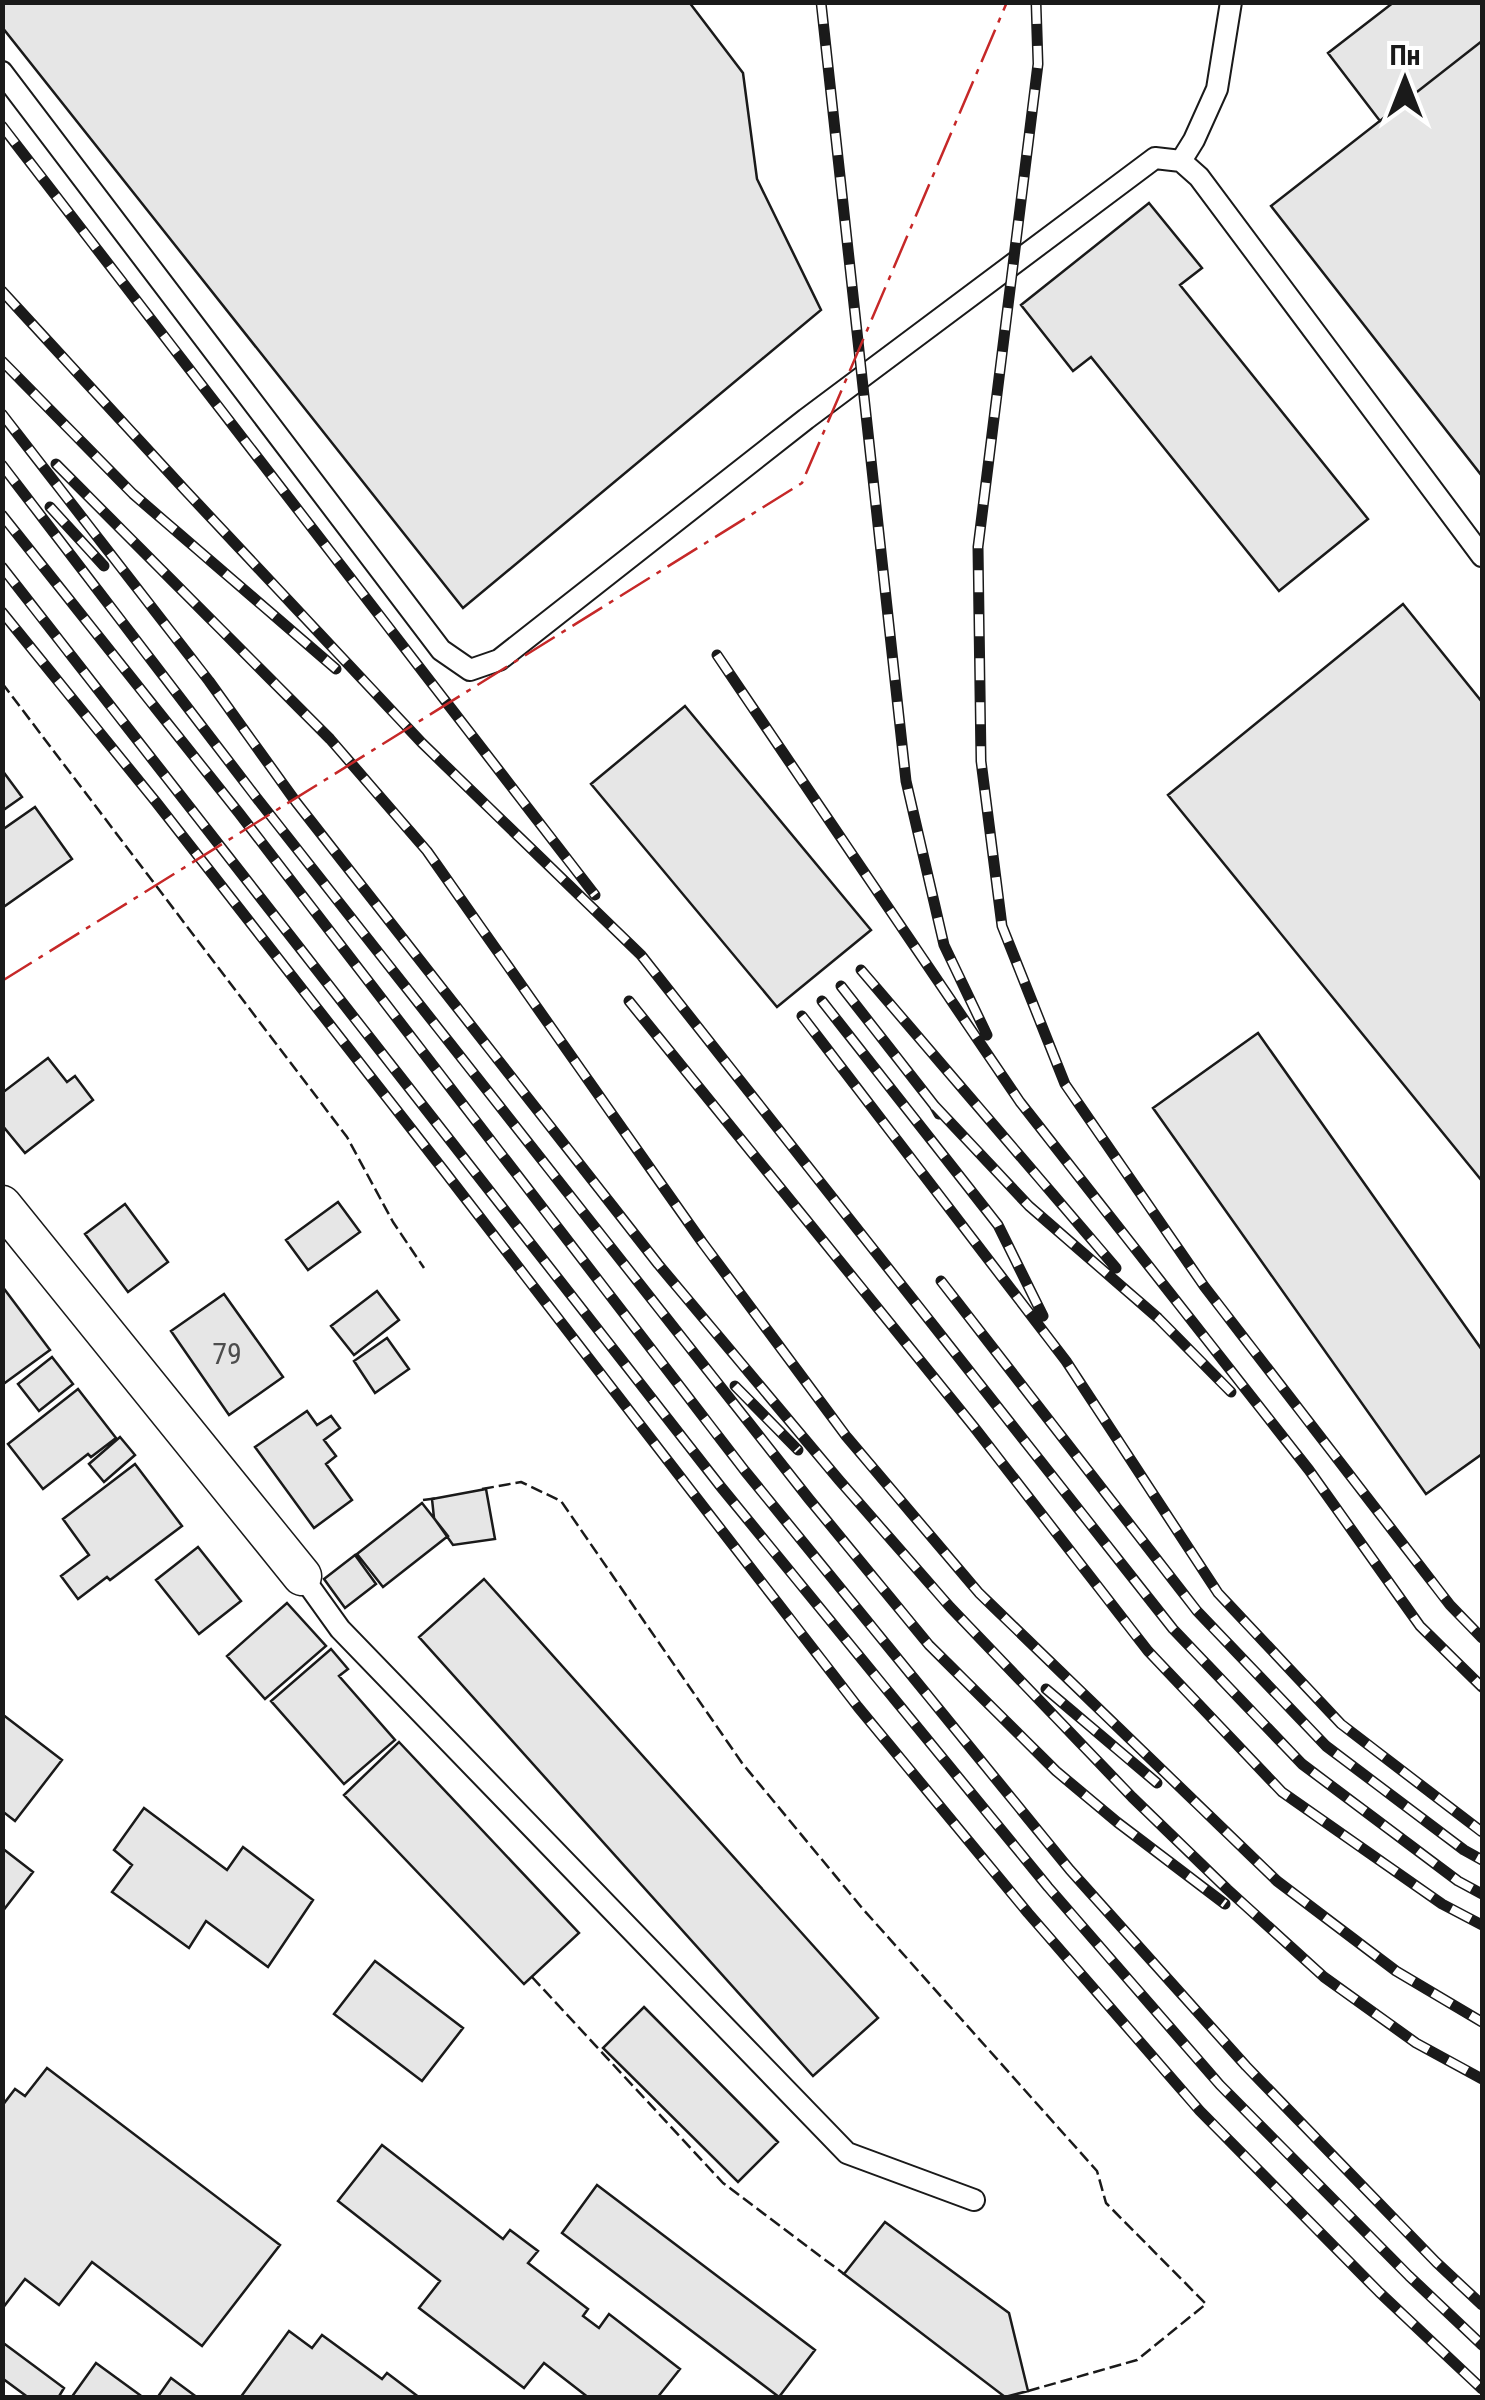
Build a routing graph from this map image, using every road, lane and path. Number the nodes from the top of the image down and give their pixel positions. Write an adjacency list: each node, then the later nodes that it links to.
1 (1231, 2): 3 (lane)
2 (2, 72): 3 (lane)
3 (1181, 161): 4 (lane)
4 (1482, 556)
5 (2, 1206): 6 (street)
6 (302, 1576): 7 (lane)
7 (974, 2200)

